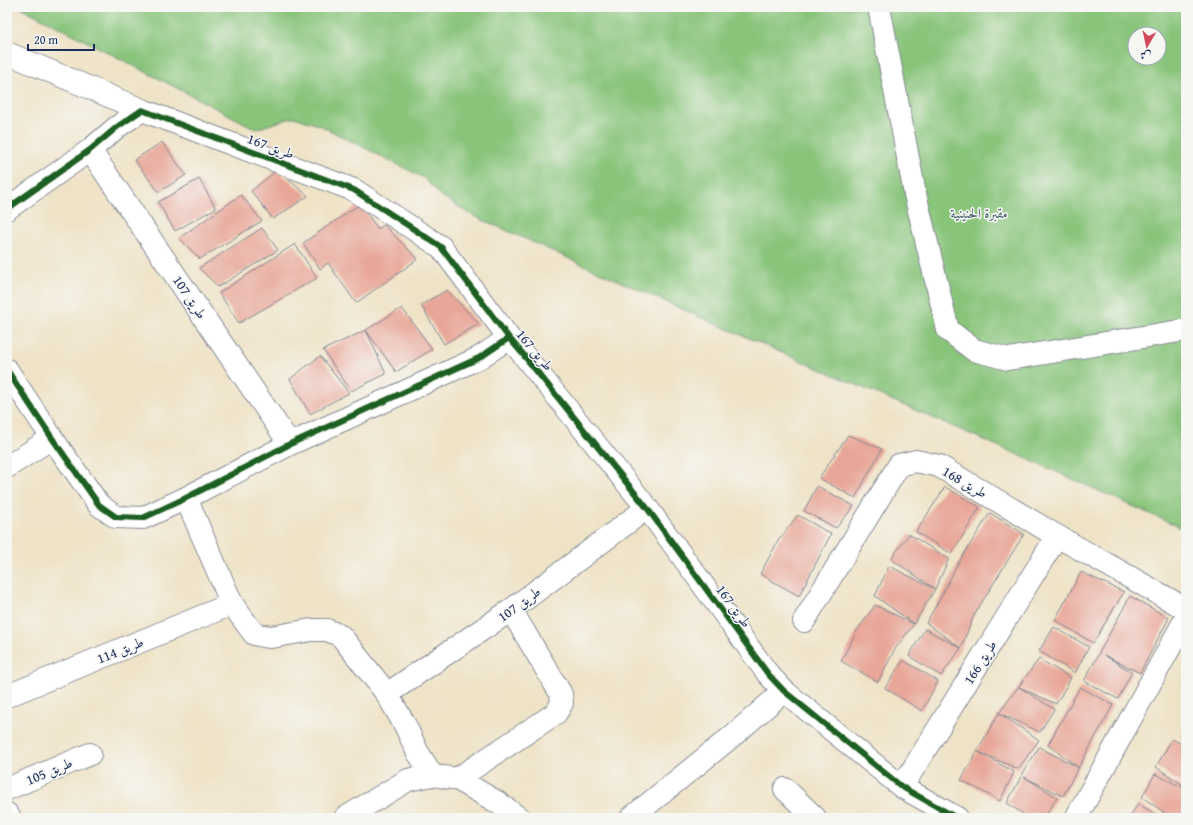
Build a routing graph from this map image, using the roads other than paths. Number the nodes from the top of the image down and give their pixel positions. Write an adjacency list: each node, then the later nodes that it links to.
1 (879, 7): 6 (street)
2 (7, 53): 3 (street, طريق 167)
3 (142, 110): 4 (street); 7 (street, طريق 167)
4 (90, 150): 5 (street); 10 (street, طريق 107)
5 (7, 209)
6 (1186, 330)
7 (509, 338): 10 (street); 13 (street, طريق 167)
8 (7, 370): 9 (street)
9 (52, 438): 11 (street); 12 (street)
10 (290, 444): 12 (street)
11 (7, 467)
12 (186, 498): 15 (street)
13 (647, 508): 17 (street, طريق 107); 20 (street, طريق 167)
14 (1057, 536): 16 (street, طريق 168); 19 (street, طريق 168); 26 (street, طريق 166)
15 (232, 604): 21 (street); 22 (street, طريق 114)
16 (1186, 609)
17 (511, 610): 21 (street, طريق 107); 25 (street)
18 (1186, 618): 36 (street)
19 (804, 622)
20 (784, 691): 26 (street, طريق 167); 33 (street)
21 (387, 694): 24 (street)
22 (7, 696)
23 (90, 754): 27 (street, طريق 105)
24 (432, 775): 25 (street); 31 (street)
25 (457, 779): 32 (street)
26 (902, 787): 35 (street, طريق 167)
27 (7, 789)
28 (785, 789): 34 (street)
29 (7, 814): 30 (street)
30 (10, 818)
31 (345, 818)
32 (519, 818)
33 (631, 818)
34 (815, 818)
35 (957, 818)
36 (1076, 818)

